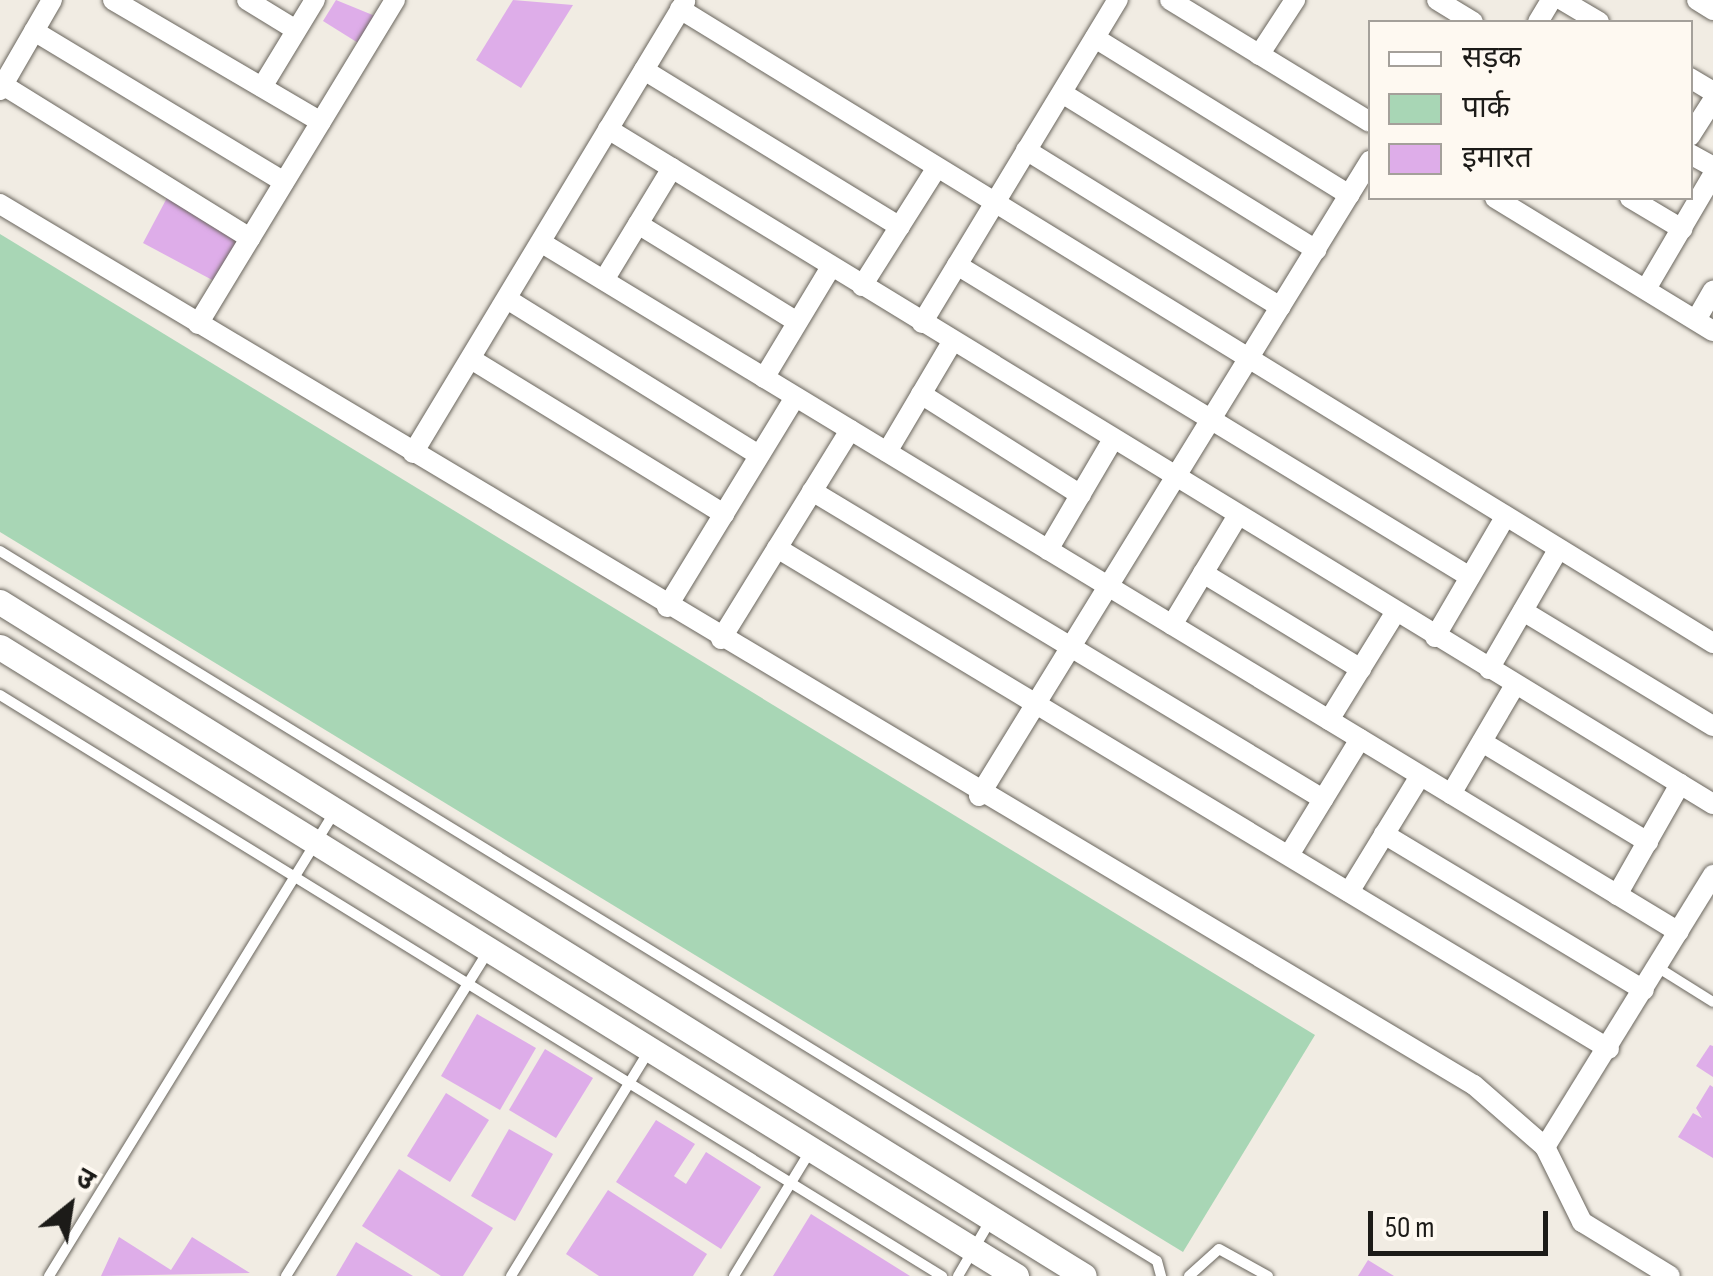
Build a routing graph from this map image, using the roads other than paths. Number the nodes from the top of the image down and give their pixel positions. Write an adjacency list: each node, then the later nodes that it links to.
1 (52, 0): 17 (street)
2 (113, 0): 22 (street)
3 (247, 0): 16 (street)
4 (314, 0): 16 (street)
5 (1118, 0): 18 (street)
6 (1170, 0): 19 (street)
7 (1294, 0): 19 (street)
8 (1437, 0): 14 (street)
9 (1562, 0): 15 (street)
10 (1697, 0): 13 (street)
11 (388, 2): 26 (street)
12 (683, 5): 20 (street); 32 (street)
13 (1713, 10)
14 (1465, 15)
15 (1596, 20)
16 (296, 30): 22 (street)
17 (34, 31): 21 (street); 34 (street)
18 (1095, 38): 23 (street); 35 (street)
19 (1259, 55): 25 (street)
20 (644, 70): 27 (street); 41 (street)
21 (1, 88): 43 (street)
22 (262, 88): 26 (street)
23 (1062, 92): 29 (street); 45 (street)
24 (1713, 100): 28 (street)
25 (1368, 121)
26 (320, 122): 34 (street)
27 (608, 129): 31 (street); 44 (street)
28 (1693, 131)
29 (1026, 150): 39 (street); 53 (street)
30 (1368, 163): 35 (street)
31 (672, 168): 40 (street); 47 (street)
32 (936, 169): 39 (street); 41 (street)
33 (1713, 175): 42 (street)
34 (284, 182): 43 (street)
35 (1349, 195): 45 (street)
36 (1498, 200): 50 (street)
37 (1633, 200): 42 (street)
38 (0, 204): 56 (street)
39 (994, 204): 46 (street); 60 (street)
40 (638, 224): 48 (street); 54 (street)
41 (900, 227): 49 (street)
42 (1682, 229): 50 (street)
43 (250, 238): 56 (street)
44 (542, 243): 48 (street); 52 (street)
45 (1316, 250): 53 (street)
46 (957, 265): 55 (street); 64 (street)
47 (830, 267): 49 (street); 54 (street)
48 (604, 280): 61 (street)
49 (862, 286): 55 (street)
50 (1646, 290): 57 (street)
51 (1713, 290): 57 (street)
52 (507, 299): 59 (street); 69 (street)
53 (1280, 308): 60 (street)
54 (797, 322): 61 (street)
55 (922, 323): 58 (street)
56 (198, 324): 68 (street)
57 (1704, 325)
58 (952, 342): 62 (street); 66 (street)
59 (471, 359): 68 (street); 73 (street)
60 (1246, 362): 64 (street); 75 (street)
61 (764, 378): 63 (street)
62 (921, 394): 67 (street); 72 (street)
63 (795, 397): 65 (street); 69 (street)
64 (1210, 420): 70 (street); 81 (street)
65 (850, 430): 67 (street); 71 (street)
66 (1112, 441): 70 (street); 72 (street)
67 (887, 452): 77 (street)
68 (413, 454): 84 (street)
69 (759, 456): 73 (street)
70 (1174, 480): 74 (street); 82 (street)
71 (812, 490): 76 (street); 92 (street)
72 (1081, 494): 77 (street)
73 (724, 514): 84 (street)
74 (1237, 517): 80 (street); 86 (street)
75 (1505, 518): 78 (street); 81 (street)
76 (777, 548): 89 (street); 97 (street)
77 (1048, 550): 82 (street)
78 (1558, 550): 85 (street); 90 (street)
79 (0, 551): 139 (lane)
80 (1203, 573): 87 (street); 93 (street)
81 (1470, 577): 88 (street)
82 (1109, 587): 87 (street); 92 (street)
83 (0, 602): 108 (street)
84 (668, 607): 89 (street)
85 (1523, 611): 94 (street); 99 (street)
86 (1395, 613): 88 (street); 93 (street)
87 (1172, 625): 98 (street)
88 (1435, 636): 94 (street)
89 (720, 639): 105 (street)
90 (1713, 643)
91 (0, 648): 110 (street)
92 (1070, 648): 97 (street); 106 (street)
93 (1361, 669): 98 (street)
94 (1489, 669): 95 (street)
95 (1516, 685): 101 (street); 103 (street)
96 (0, 695): 114 (lane)
97 (1037, 703): 105 (street); 112 (street)
98 (1329, 720): 100 (street)
99 (1713, 726)
100 (1360, 739): 102 (street); 106 (street)
101 (1482, 742): 104 (street); 111 (street)
102 (1420, 776): 104 (street); 109 (street)
103 (1680, 784): 107 (street); 111 (street)
104 (1451, 794): 116 (street)
105 (979, 796): 126 (street)
106 (1323, 800): 112 (street)
107 (1713, 804)
108 (337, 809): 110 (lane); 129 (street)
109 (1384, 834): 115 (street); 121 (street)
110 (316, 842): 114 (lane); 118 (street)
111 (1648, 842): 116 (street)
112 (1289, 856): 115 (street)
113 (1713, 875): 117 (street)
114 (295, 877): 120 (lane); 131 (lane)
115 (1349, 892): 124 (street)
116 (1617, 895): 117 (street)
117 (1678, 932): 119 (street)
118 (489, 949): 120 (lane); 123 (street)
119 (1657, 967): 121 (street); 122 (lane)
120 (468, 984): 125 (lane); 132 (lane)
121 (1644, 990): 124 (street)
122 (1713, 1002)
123 (650, 1049): 125 (lane); 127 (street)
124 (1609, 1049): 126 (street)
125 (629, 1083): 128 (lane); 133 (lane)
126 (1545, 1148): 142 (street)
127 (812, 1149): 128 (lane); 130 (street)
128 (791, 1183): 134 (lane); 135 (lane)
129 (991, 1219): 130 (lane); 138 (street)
130 (973, 1249): 136 (lane); 137 (street)
131 (49, 1276)
132 (286, 1276)
133 (511, 1276)
134 (734, 1276)
135 (942, 1276)
136 (958, 1276)
137 (1016, 1276)
138 (1084, 1276)
139 (1161, 1276)
140 (1189, 1276): 141 (lane)
141 (1268, 1276)
142 (1670, 1276)

